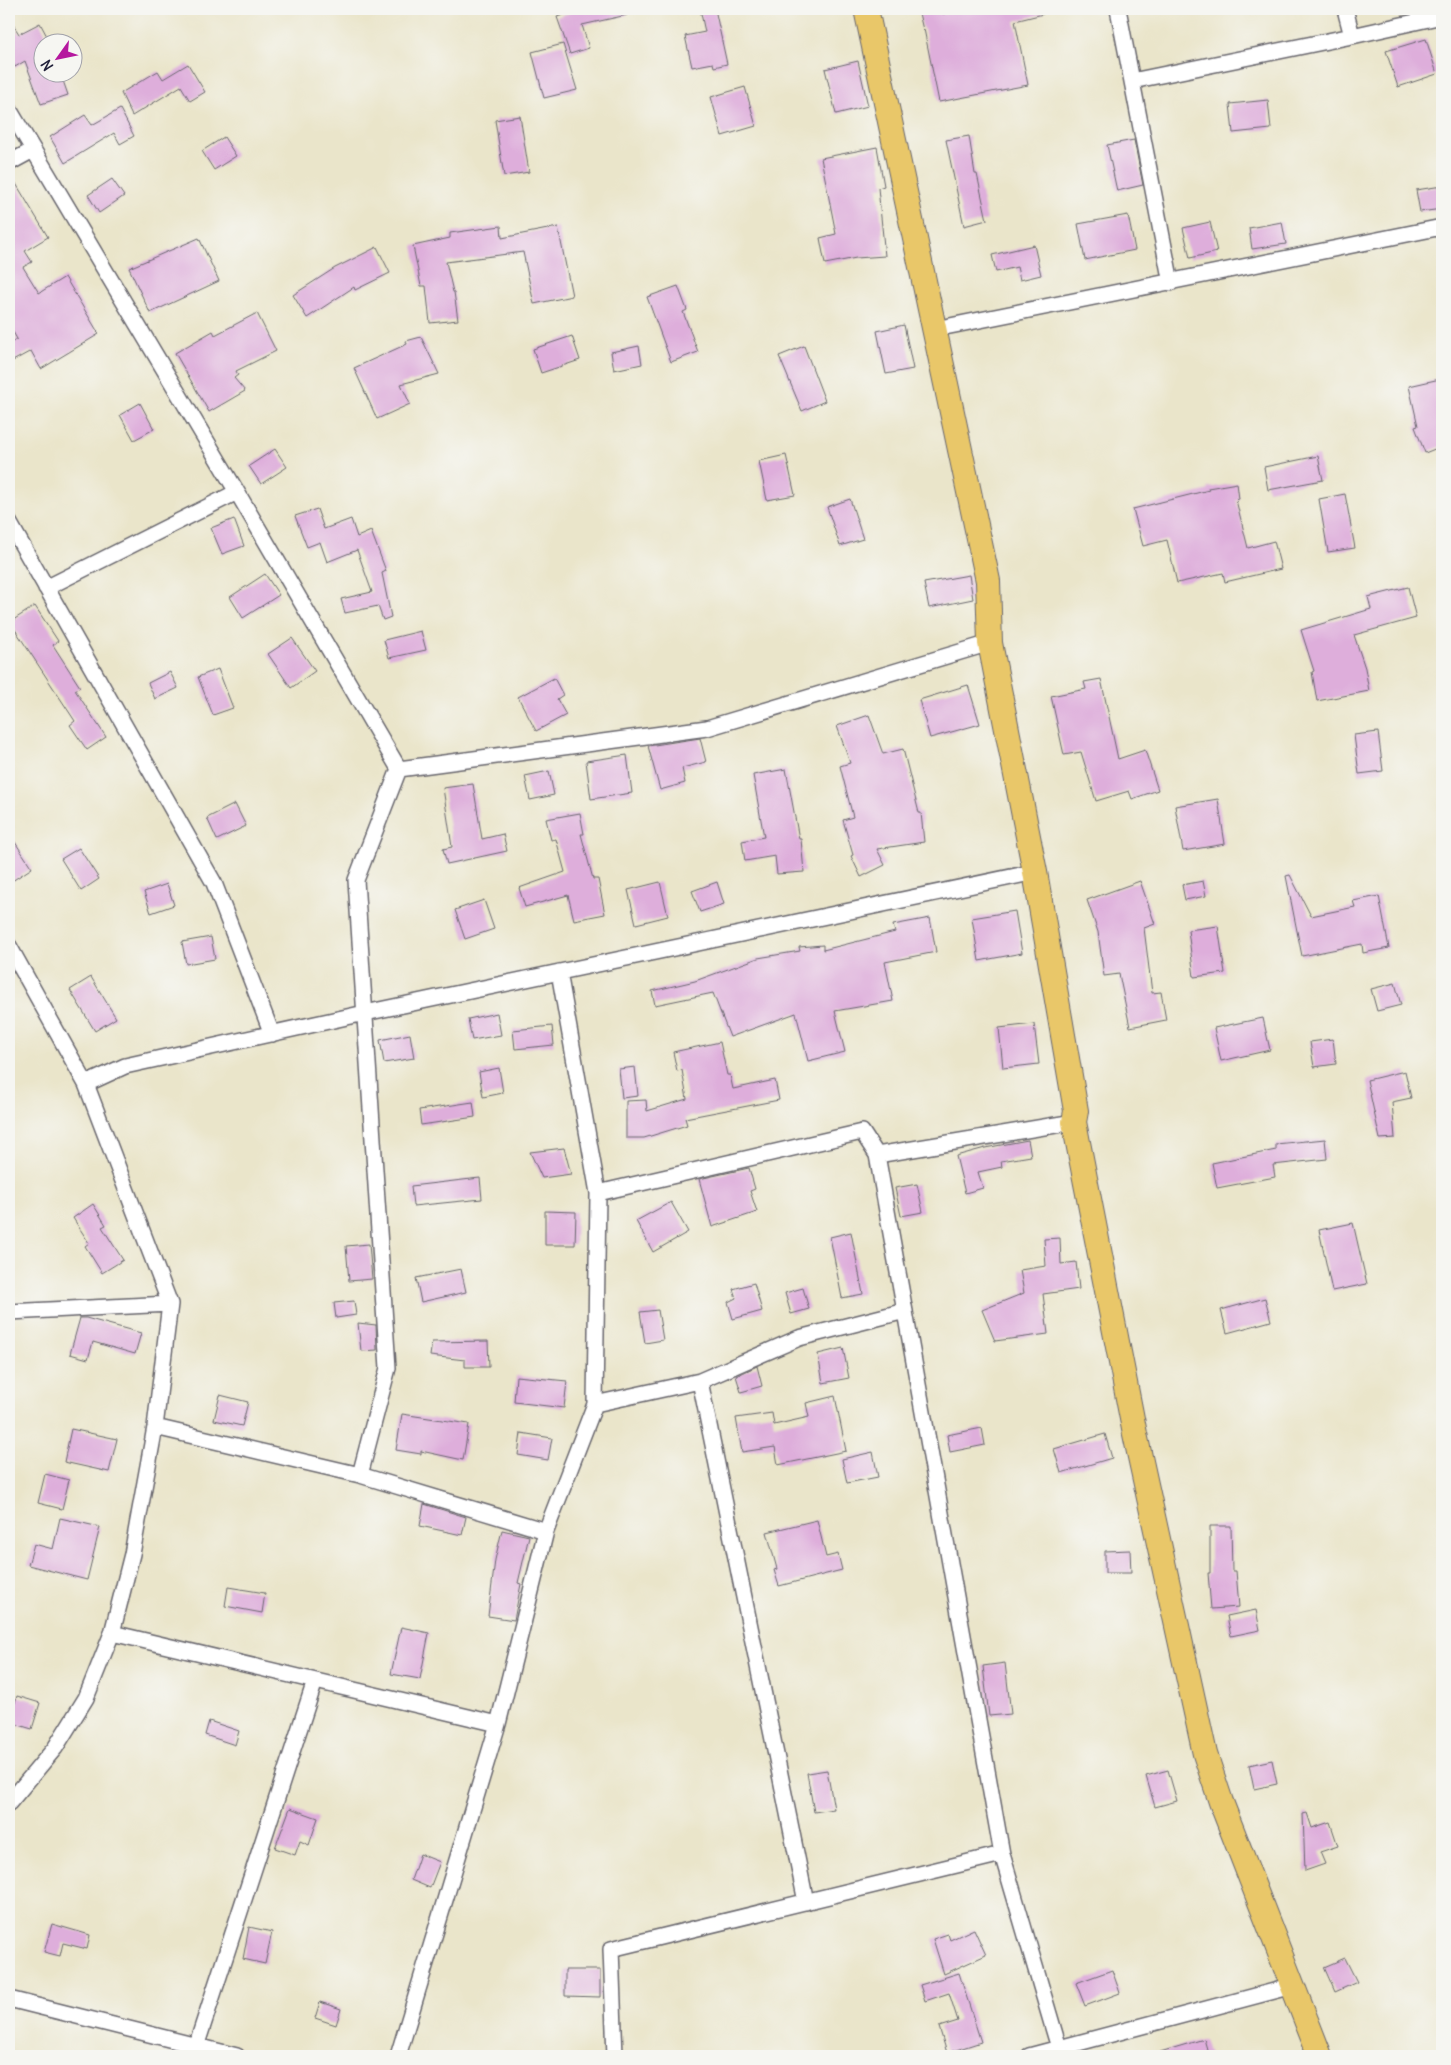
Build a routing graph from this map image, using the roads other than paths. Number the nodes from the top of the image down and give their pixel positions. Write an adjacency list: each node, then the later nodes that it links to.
1 (866, 9): 12 (main road)
2 (1118, 9): 6 (street)
3 (1345, 9): 5 (street)
4 (1442, 16): 5 (street)
5 (1352, 36): 6 (street)
6 (1132, 81): 11 (street)
7 (9, 109): 8 (street)
8 (33, 150): 9 (street); 13 (street)
9 (9, 164)
10 (1442, 227): 11 (street)
11 (1171, 283): 12 (street)
12 (935, 329): 16 (main road)
13 (237, 492): 15 (street); 17 (street)
14 (9, 522): 15 (street)
15 (46, 588): 22 (street)
16 (990, 642): 17 (street); 18 (main road)
17 (399, 769): 21 (street)
18 (1035, 872): 20 (street); 24 (main road)
19 (9, 946): 23 (street)
20 (559, 972): 21 (street); 26 (street)
21 (365, 1013): 22 (street); 33 (street)
22 (272, 1034): 23 (street)
23 (86, 1084): 27 (street)
24 (1074, 1122): 25 (street); 41 (main road)
25 (878, 1155): 26 (street); 28 (street)
26 (598, 1193): 31 (street)
27 (170, 1304): 29 (street); 32 (street)
28 (905, 1311): 30 (street); 39 (street)
29 (9, 1312)
30 (700, 1381): 31 (street); 40 (street)
31 (595, 1404): 34 (street)
32 (155, 1427): 33 (street); 35 (street)
33 (360, 1475): 34 (street)
34 (546, 1531): 37 (street)
35 (112, 1633): 36 (street); 38 (street)
36 (316, 1681): 37 (street); 44 (street)
37 (498, 1724): 46 (street)
38 (9, 1803)
39 (1002, 1854): 40 (street); 43 (street)
40 (806, 1902): 47 (street)
41 (1293, 1986): 43 (street); 49 (main road)
42 (9, 1999): 44 (street)
43 (1059, 2048): 48 (street)
44 (195, 2051): 45 (street)
45 (237, 2056)
46 (398, 2056)
47 (615, 2056)
48 (1029, 2056)
49 (1320, 2056)

